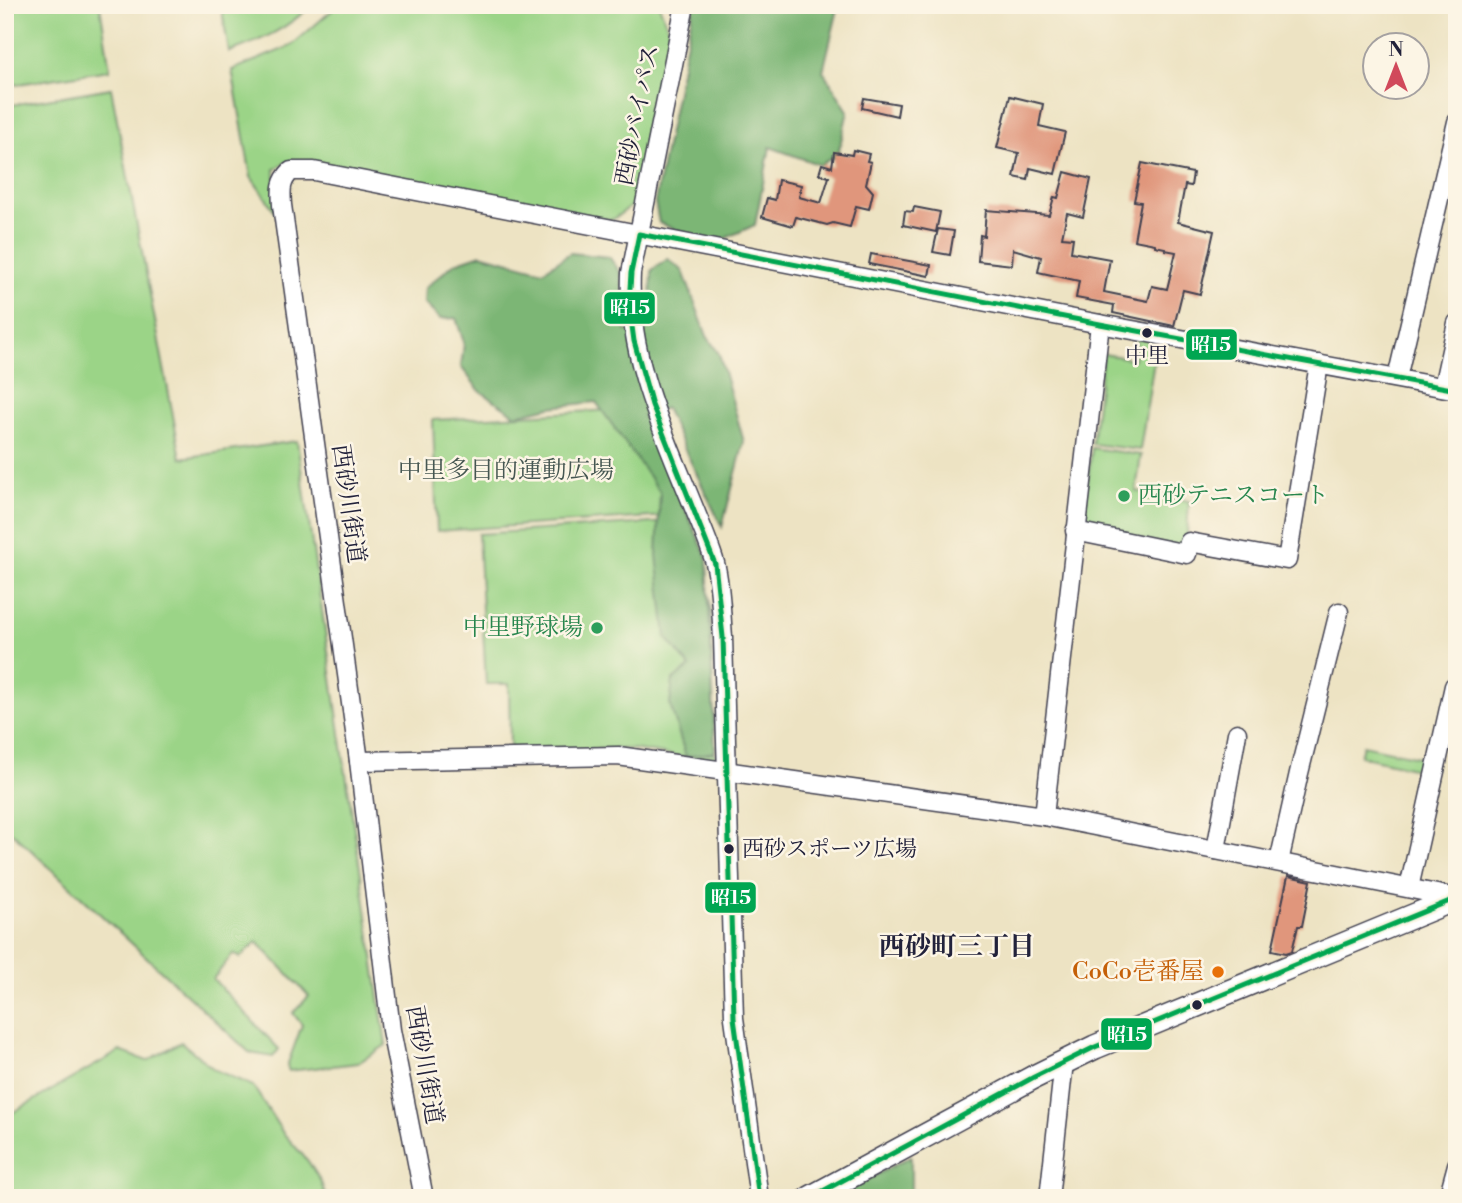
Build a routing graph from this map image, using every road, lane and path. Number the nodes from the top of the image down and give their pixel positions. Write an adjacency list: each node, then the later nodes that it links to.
1 (685, 5): 3 (street, 西砂バイパス)
2 (1457, 122): 7 (street)
3 (639, 234): 5 (street); 13 (street, 西砂川街道); 14 (street, 西砂バイパス)
4 (1457, 323): 8 (street)
5 (1100, 324): 6 (street); 9 (street)
6 (1320, 364): 7 (street); 9 (street)
7 (1397, 378): 8 (street)
8 (1450, 388)
9 (1075, 531): 15 (street)
10 (1339, 612): 17 (street)
11 (1454, 686): 18 (street)
12 (1237, 733): 16 (street)
13 (359, 761): 14 (street); 22 (street, 西砂川街道)
14 (726, 771): 15 (street); 23 (street, 西砂バイパス)
15 (1044, 816): 16 (street)
16 (1216, 850): 17 (street)
17 (1279, 862): 18 (street)
18 (1409, 888): 19 (street)
19 (1457, 898): 20 (main road)
20 (1064, 1062): 24 (main road); 25 (street)
21 (1457, 1166): 26 (street)
22 (424, 1198)
23 (759, 1198)
24 (810, 1198)
25 (1049, 1198)
26 (1448, 1198)

